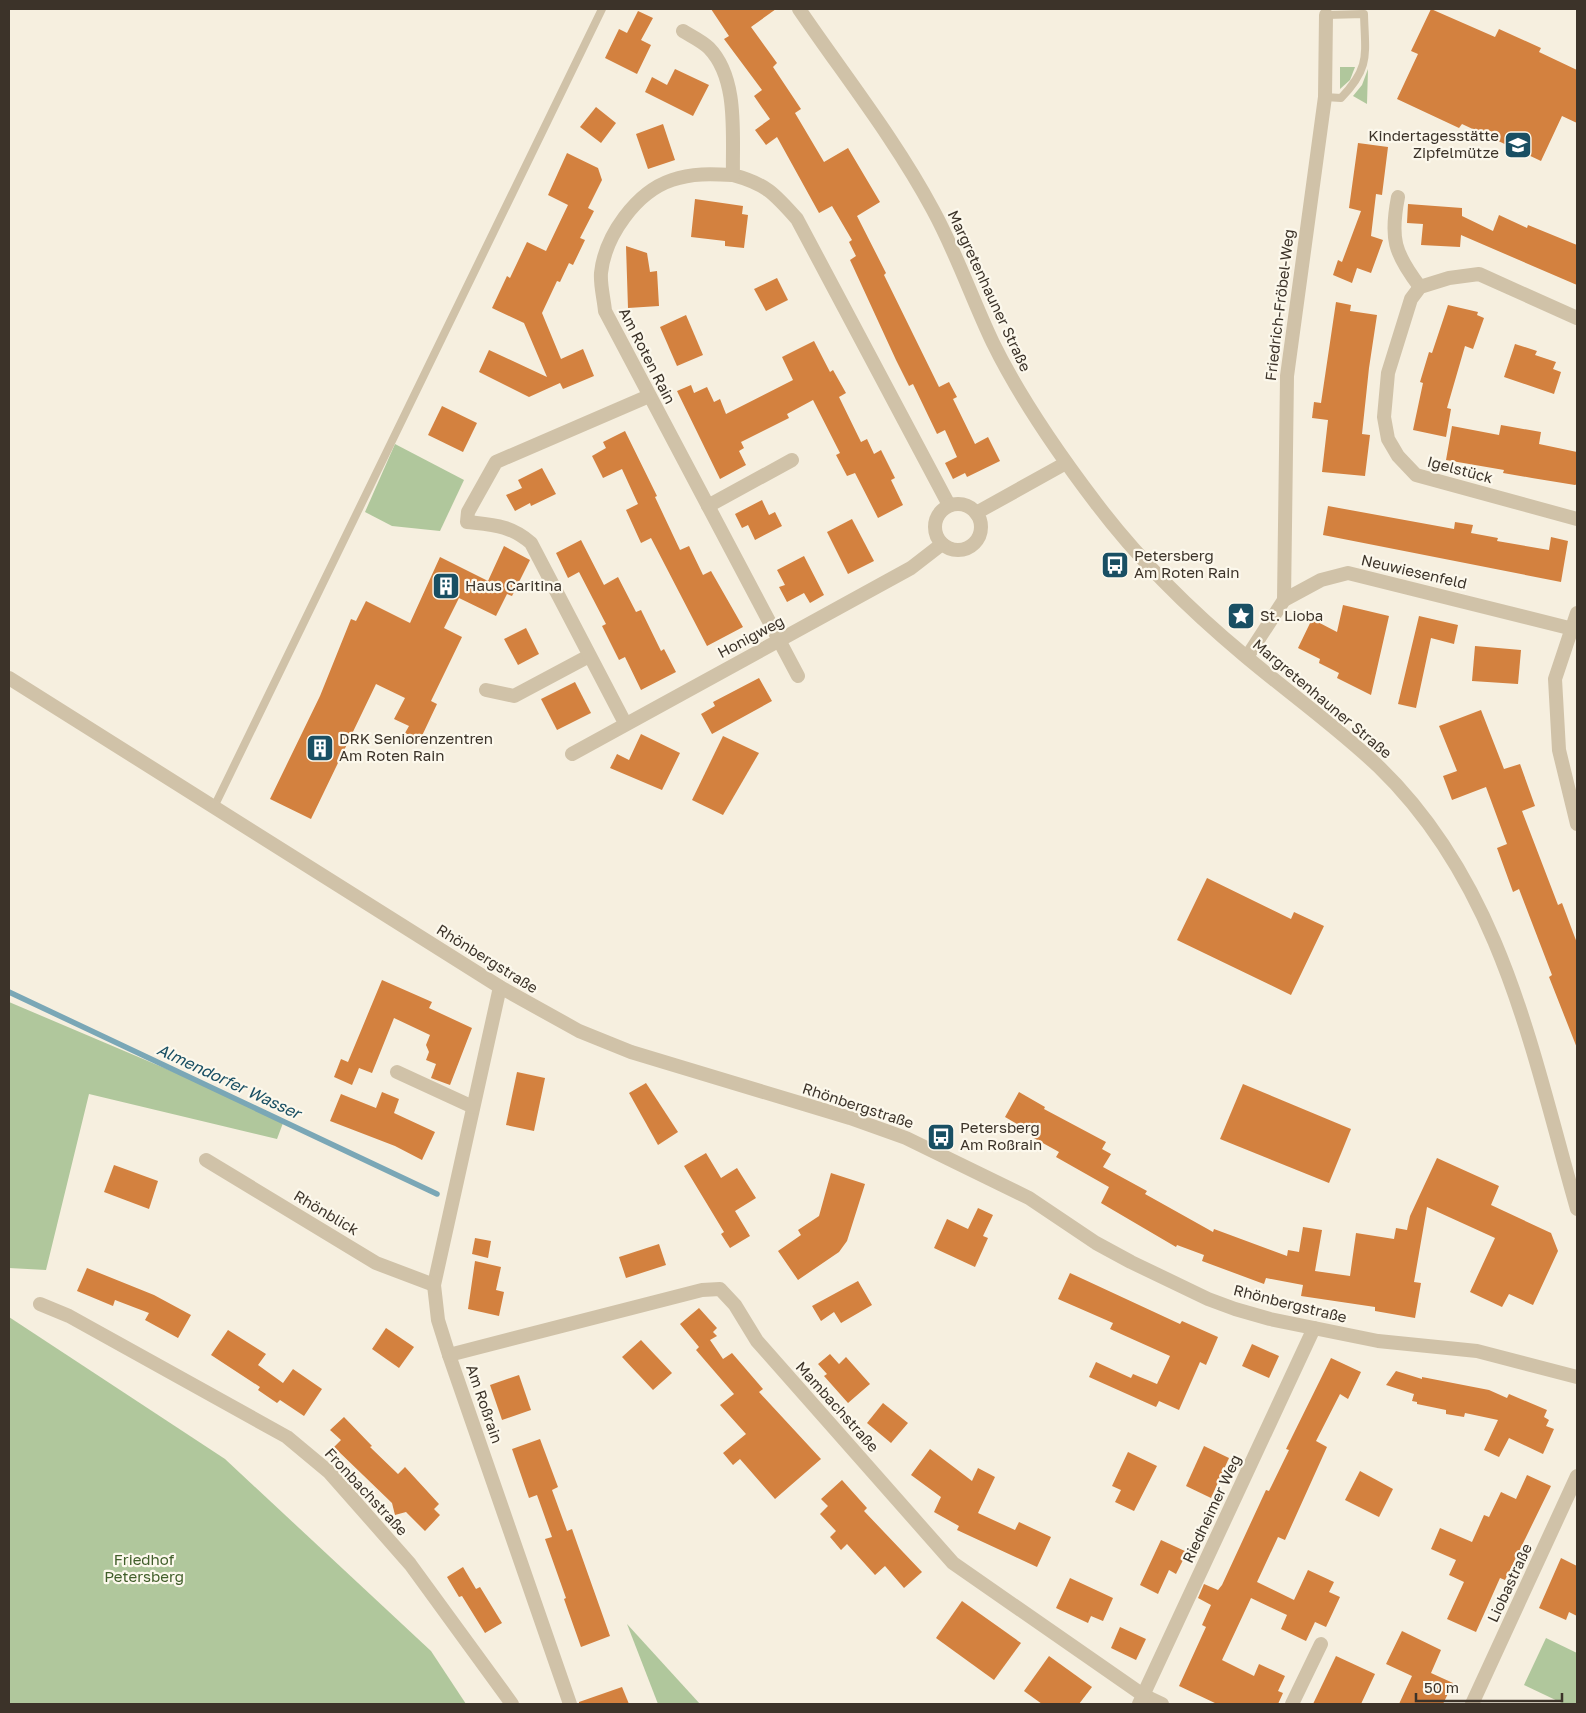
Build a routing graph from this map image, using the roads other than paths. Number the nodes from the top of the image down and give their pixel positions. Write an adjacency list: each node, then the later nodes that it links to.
1 (602, 9): 29 (lane)
2 (799, 9): 12 (street, Margretenhauner Straße)
3 (1326, 15): 5 (street, Friedrich-Fröbel-Weg); 5 (lane)
4 (683, 31): 6 (street)
5 (1325, 96): 18 (street, Friedrich-Fröbel-Weg)
6 (732, 175): 10 (street, Am Roten Rain); 13 (street, Am Roten Rain)
7 (1398, 197): 8 (street)
8 (1420, 287): 9 (street); 16 (street, Igelstück)
9 (1577, 318)
10 (649, 396): 14 (street, Am Roten Rain); 22 (street)
11 (792, 460): 14 (street)
12 (1066, 463): 15 (street); 23 (street, Margretenhauner Straße)
13 (949, 505): 15 (street); 17 (street)
14 (708, 506): 21 (street, Am Roten Rain)
15 (976, 512): 17 (street)
16 (1577, 519)
17 (942, 544): 21 (street, Honigweg)
18 (1284, 600): 20 (street, Neuwiesenfeld); 23 (street, Neuwiesenfeld)
19 (1577, 613): 20 (street)
20 (1574, 629): 30 (street)
21 (778, 641): 24 (street, Am Roten Rain); 27 (street, Honigweg)
22 (589, 656): 26 (street); 27 (street)
23 (1246, 657): 35 (street, Margretenhauner Straße)
24 (798, 676)
25 (9, 678): 29 (street, Rhönbergstraße)
26 (486, 690)
27 (625, 723): 28 (street, Honigweg)
28 (572, 754)
29 (214, 807): 31 (street, Rhönbergstraße)
30 (1577, 824)
31 (500, 987): 33 (street, Am Roßrain); 38 (street, Rhönbergstraße)
32 (397, 1072): 33 (street)
33 (473, 1107): 36 (street, Am Roßrain)
34 (206, 1160): 36 (street, Rhönblick)
35 (1577, 1209)
36 (434, 1285): 39 (street, Am Roßrain)
37 (40, 1304): 44 (street, Fronbachstraße)
38 (1314, 1328): 40 (street, Rhönbergstraße); 43 (street, Riedheimer Weg)
39 (450, 1355): 43 (street, Mambachstraße); 45 (street, Am Roßrain)
40 (1577, 1376)
41 (1577, 1476): 48 (street, Liobastraße)
42 (1322, 1644): 47 (street)
43 (1141, 1700): 46 (street, Mambachstraße)
44 (512, 1704)
45 (570, 1704)
46 (1162, 1704)
47 (1292, 1704)
48 (1472, 1704)

